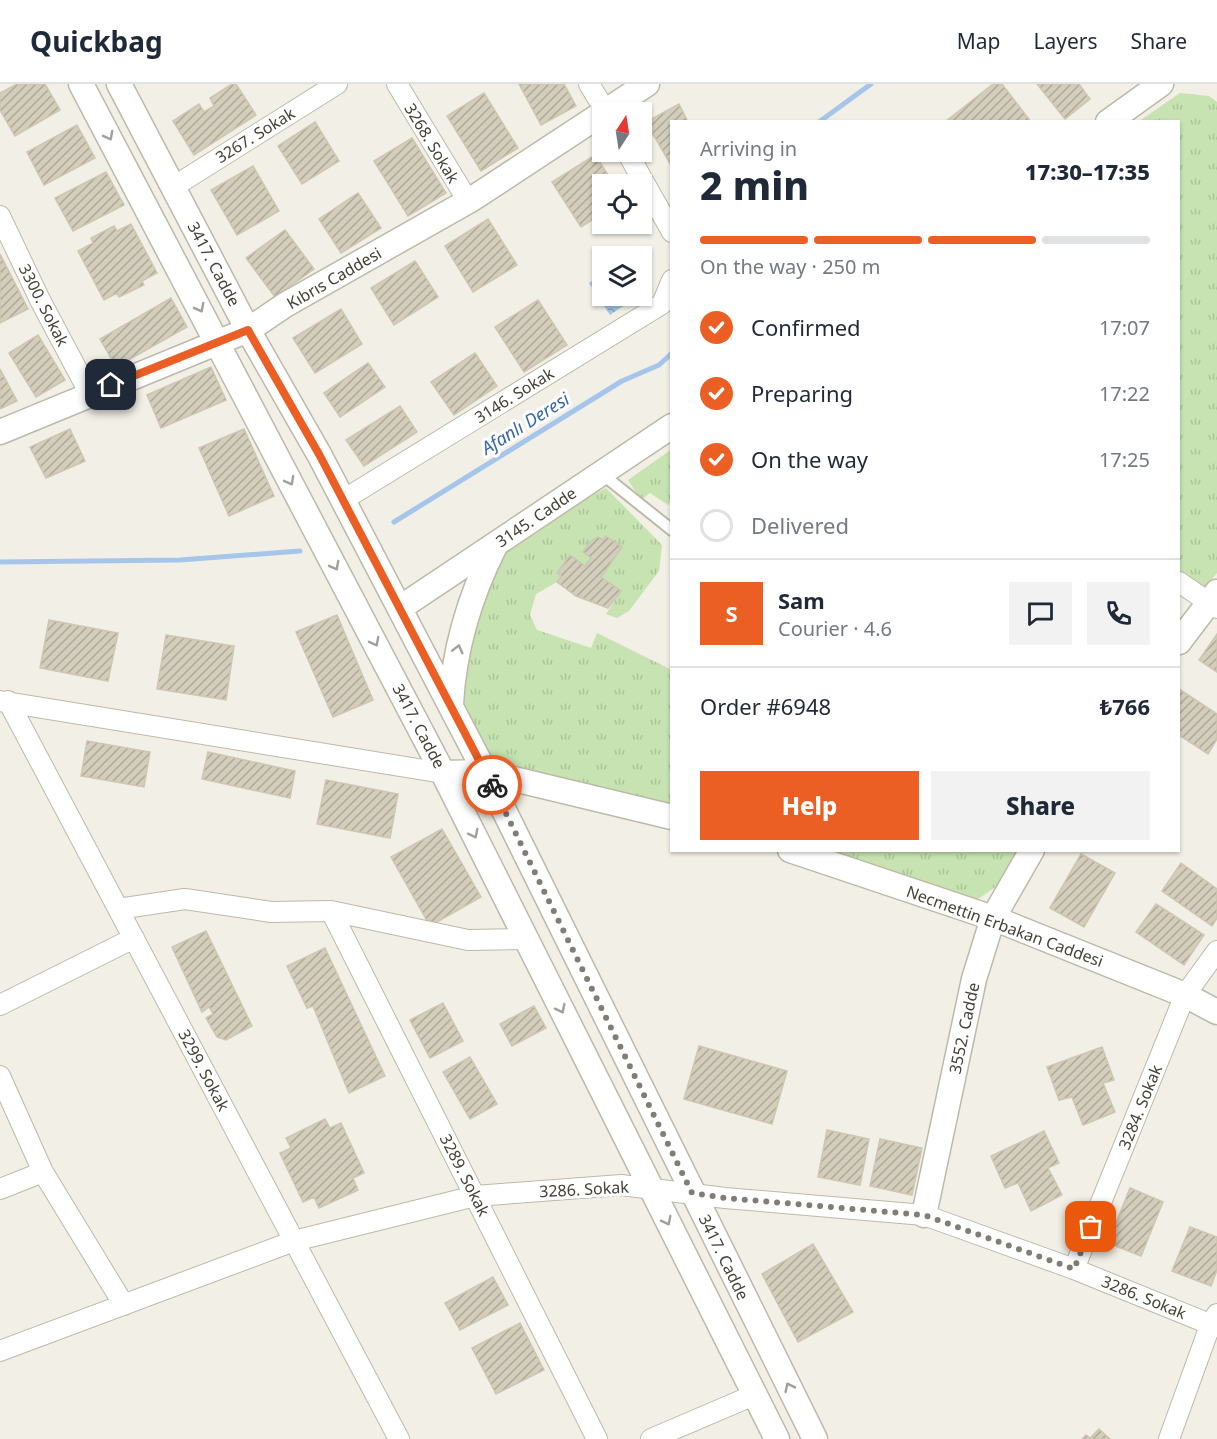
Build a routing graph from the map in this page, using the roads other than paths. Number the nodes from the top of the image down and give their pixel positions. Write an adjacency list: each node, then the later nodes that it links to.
1 (81, 84): 19 (street, 3417. Cadde, one-way to 19)
2 (119, 84): 13 (street, 3417. Cadde)
3 (337, 84): 13 (street, 3267. Sokak)
4 (397, 84): 14 (street, 3268. Sokak)
5 (589, 84): 8 (street)
6 (647, 84): 9 (street, Kıbrıs Caddesi)
7 (1161, 84): 11 (street)
8 (599, 102)
9 (620, 102)
10 (592, 120): 14 (street, Kıbrıs Caddesi)
11 (1111, 120)
12 (633, 162): 16 (street)
13 (173, 187): 18 (street, 3417. Cadde)
14 (468, 201): 18 (street, Kıbrıs Caddesi)
15 (0, 216): 20 (street, 3300. Sokak)
16 (670, 228)
17 (670, 285): 24 (street, 3146. Sokak)
18 (248, 330): 19 (street, Kıbrıs Caddesi); 24 (street, 3417. Cadde)
19 (218, 342): 20 (street, Kıbrıs Caddesi); 34 (street, 3417. Cadde, one-way to 34)
20 (90, 394): 22 (street, Kıbrıs Caddesi)
21 (670, 427): 23 (street, 3145. Cadde)
22 (0, 432)
23 (601, 474): 25 (lane); 26 (street, 3145. Cadde)
24 (343, 500): 29 (street, 3417. Cadde)
25 (670, 528)
26 (496, 543): 29 (street, 3145. Cadde); 32 (street, one-way to 26)
27 (1180, 583): 28 (street)
28 (1214, 601): 30 (street)
29 (400, 608): 32 (street, 3417. Cadde)
30 (1180, 641)
31 (4, 701): 34 (street); 38 (street, 3299. Sokak)
32 (451, 706): 33 (street, 3417. Cadde)
33 (485, 772): 34 (street); 35 (street); 51 (street, 3417. Cadde)
34 (443, 773): 42 (street, 3417. Cadde, one-way to 42)
35 (670, 817)
36 (796, 852): 40 (street, Necmettin Erbakan Caddesi)
37 (1031, 852): 40 (street, 3552. Cadde)
38 (118, 909): 39 (street); 41 (street, 3299. Sokak)
39 (331, 911): 42 (street); 52 (street, 3289. Sokak)
40 (993, 918): 44 (street, Necmettin Erbakan Caddesi); 53 (street, 3552. Cadde)
41 (134, 938): 45 (street); 54 (street, 3299. Sokak)
42 (526, 939): 49 (street, 3417. Cadde, one-way to 49)
43 (1217, 951): 44 (street, 3284. Sokak)
44 (1185, 995): 46 (street, Necmettin Erbakan Caddesi); 55 (street, 3284. Sokak)
45 (0, 1005)
46 (1217, 1012)
47 (0, 1076): 48 (street)
48 (43, 1172): 50 (street); 56 (street)
49 (650, 1187): 51 (street, 3286. Sokak); 52 (street, 3286. Sokak); 59 (street, 3417. Cadde, one-way to 59)
50 (0, 1189)
51 (692, 1193): 53 (street, 3286. Sokak); 64 (street, 3417. Cadde, one-way to 51)
52 (476, 1196): 54 (street, 3286. Sokak); 61 (street, 3289. Sokak)
53 (924, 1215): 55 (street, 3286. Sokak)
54 (294, 1241): 56 (street, 3286. Sokak); 60 (street, 3299. Sokak)
55 (1074, 1269): 57 (street, 3286. Sokak)
56 (124, 1305): 58 (street, 3286. Sokak)
57 (1215, 1322): 65 (street)
58 (0, 1351)
59 (754, 1395): 62 (street); 63 (street, 3417. Cadde)
60 (399, 1439)
61 (597, 1439)
62 (651, 1439)
63 (777, 1439)
64 (815, 1439)
65 (1169, 1439)

